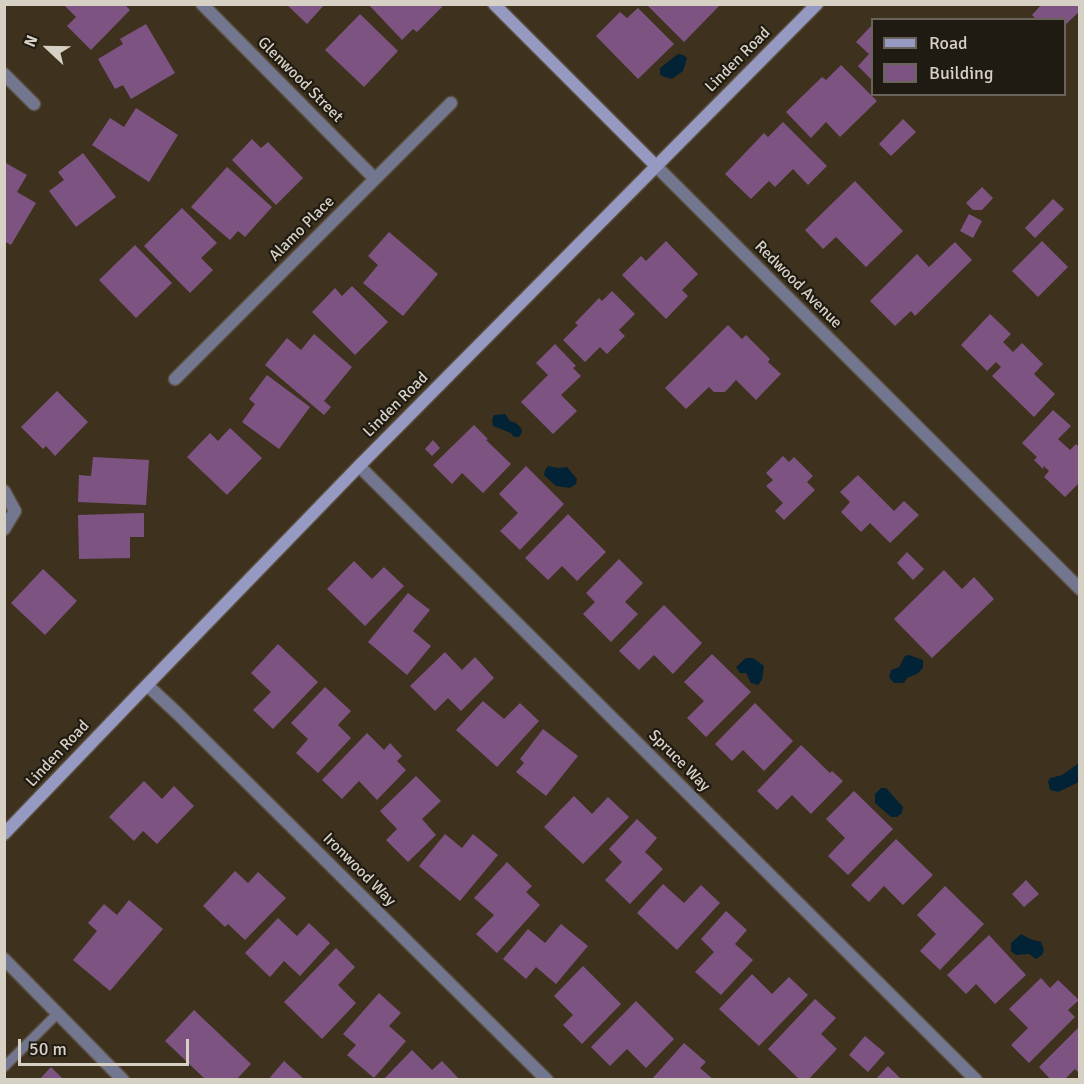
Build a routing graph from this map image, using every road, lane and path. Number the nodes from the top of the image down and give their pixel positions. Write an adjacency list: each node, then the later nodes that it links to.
1 (202, 4): 8 (street, Glenwood Street)
2 (494, 4): 7 (street, Redwood Avenue)
3 (817, 4): 7 (street, Linden Road)
4 (4, 74): 6 (street)
5 (451, 103): 8 (street, Alamo Place)
6 (34, 104)
7 (656, 166): 10 (street, Linden Road); 13 (street, Redwood Avenue)
8 (375, 179): 9 (street, Alamo Place)
9 (175, 379)
10 (359, 466): 14 (street, Linden Road); 21 (street, Spruce Way)
11 (4, 491): 12 (street)
12 (4, 529)
13 (1080, 589)
14 (147, 685): 15 (street, Linden Road); 20 (street, Ironwood Way)
15 (4, 834)
16 (4, 959): 17 (street)
17 (58, 1013): 18 (lane); 19 (street)
18 (4, 1067)
19 (123, 1080)
20 (547, 1080)
21 (976, 1080)

